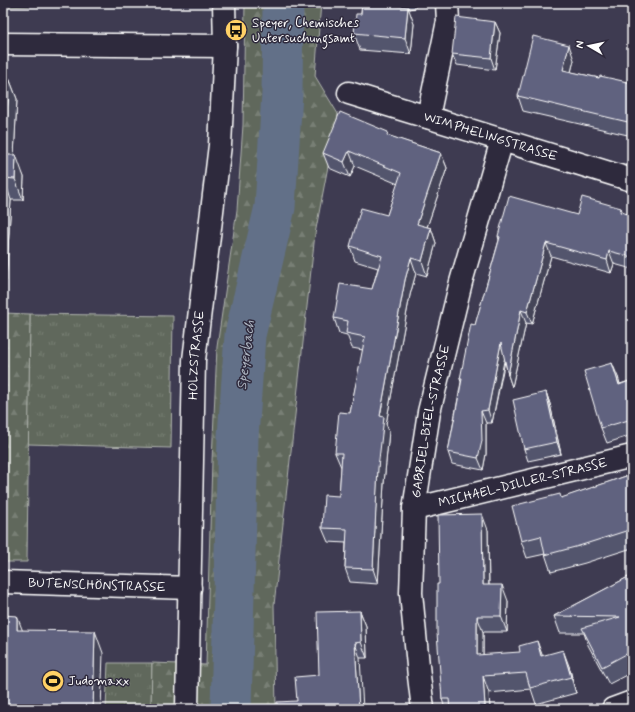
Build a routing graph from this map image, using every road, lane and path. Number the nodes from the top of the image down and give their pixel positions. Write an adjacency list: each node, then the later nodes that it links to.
1 (224, 3): 4 (street, HOLZSTRASSE)
2 (447, 3): 6 (street)
3 (3, 44): 4 (street)
4 (225, 46): 12 (street, HOLZSTRASSE)
5 (349, 93): 6 (street, WIMPHELINGSTRASSE)
6 (428, 117): 7 (street, WIMPHELINGSTRASSE)
7 (502, 140): 8 (street, WIMPHELINGSTRASSE); 10 (street, GABRIEL-BIEL-STRASSE)
8 (632, 180)
9 (632, 456): 10 (street, MICHAEL-DILLER-STRASSE)
10 (414, 509): 15 (street, GABRIEL-BIEL-STRASSE)
11 (3, 582): 12 (street, BUTENSCHÖNSTRASSE)
12 (190, 588): 14 (street, HOLZSTRASSE)
13 (632, 702): 16 (street)
14 (187, 709)
15 (423, 709)
16 (613, 709)

